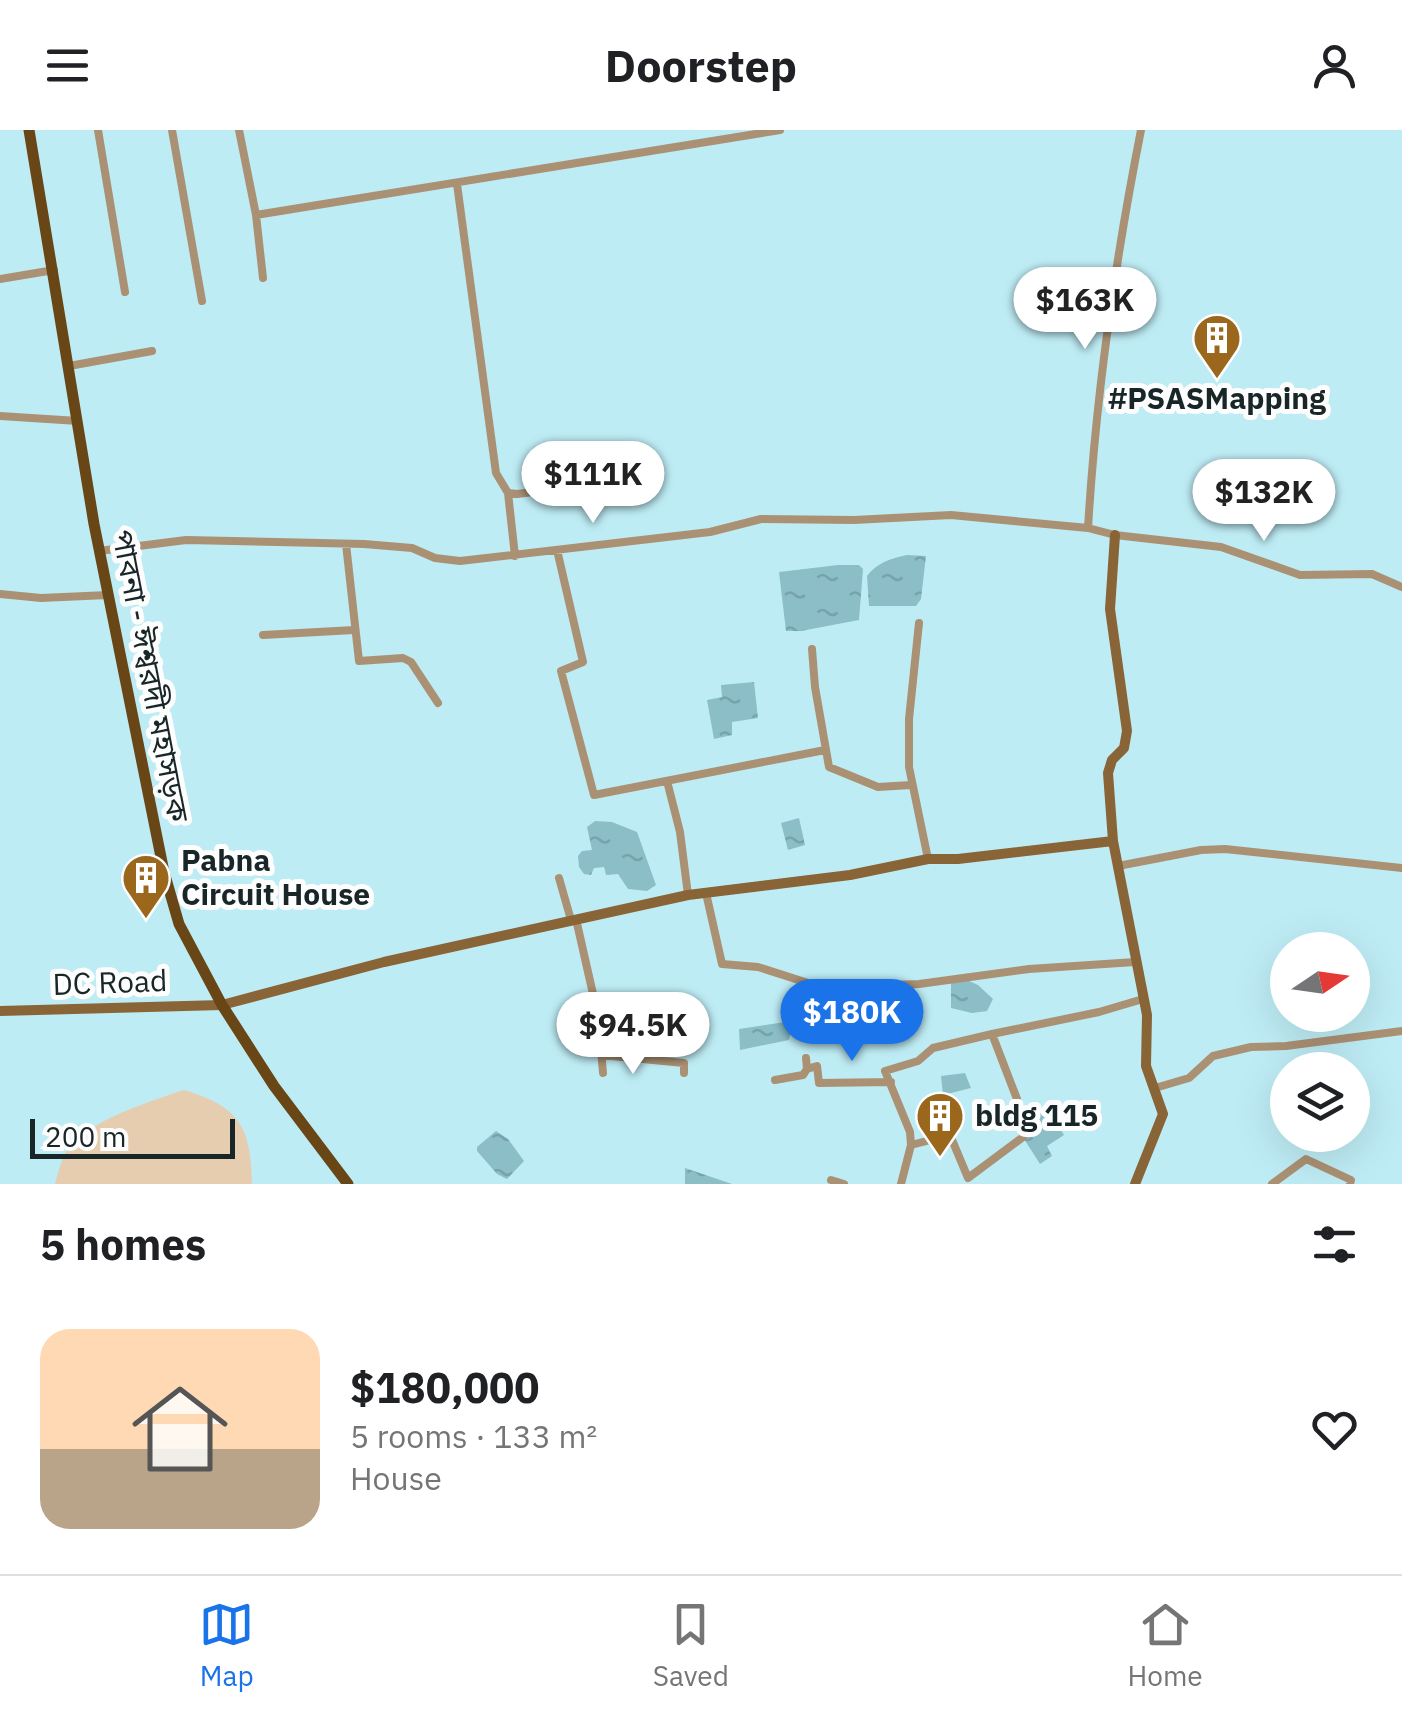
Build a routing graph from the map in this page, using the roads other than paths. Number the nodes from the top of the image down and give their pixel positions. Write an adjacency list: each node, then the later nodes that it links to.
1 (29, 130): 9 (main road, পাবনা - ঈশ্বরদী মহাসড়ক)
2 (98, 130): 12 (street)
3 (172, 130): 13 (street)
4 (239, 130): 8 (street)
5 (780, 130): 7 (street)
6 (1141, 130): 20 (street)
7 (457, 184): 8 (street); 19 (street)
8 (256, 215): 10 (street)
9 (54, 270): 11 (street); 15 (main road, পাবনা - ঈশ্বরদী মহাসড়ক)
10 (264, 278)
11 (0, 279)
12 (125, 292)
13 (202, 301)
14 (152, 351): 15 (street)
15 (69, 366): 17 (main road, পাবনা - ঈশ্বরদী মহাসড়ক)
16 (0, 416): 17 (street)
17 (78, 422): 24 (main road, পাবনা - ঈশ্বরদী মহাসড়ক)
18 (638, 478): 19 (street)
19 (508, 494): 25 (street)
20 (1088, 528): 21 (street); 23 (street)
21 (1115, 535): 26 (street); 37 (street)
22 (346, 544): 24 (street); 25 (street); 30 (street)
23 (557, 550): 25 (street); 35 (street)
24 (99, 551): 28 (main road, পাবনা - ঈশ্বরদী মহাসড়ক)
25 (515, 556)
26 (1402, 587)
27 (0, 594): 28 (street)
28 (108, 594): 47 (main road, পাবনা - ঈশ্বরদী মহাসড়ক)
29 (920, 623): 36 (street)
30 (354, 630): 31 (street); 33 (street)
31 (263, 635)
32 (812, 649): 34 (street)
33 (438, 703)
34 (825, 750): 35 (street); 36 (street)
35 (667, 781): 43 (street)
36 (911, 785): 38 (street)
37 (1113, 841): 38 (street, DC Road); 39 (street)
38 (928, 859): 42 (street, DC Road)
39 (1118, 866): 40 (street); 45 (street)
40 (1402, 868)
41 (559, 878): 44 (street)
42 (706, 893): 43 (street, DC Road); 45 (street)
43 (688, 895): 44 (street, DC Road)
44 (573, 920): 47 (street, DC Road); 51 (street)
45 (1135, 962): 46 (street)
46 (1143, 999): 50 (street); 58 (street)
47 (222, 1005): 48 (street, DC Road); 61 (main road, পাবনা - ঈশ্বরদী মহাসড়ক)
48 (0, 1012)
49 (1402, 1031): 58 (street)
50 (992, 1034): 57 (street); 59 (street)
51 (602, 1055): 54 (street); 55 (street)
52 (806, 1058): 53 (street)
53 (807, 1068): 56 (street); 57 (street)
54 (603, 1072)
55 (684, 1073)
56 (775, 1080)
57 (890, 1082): 59 (street)
58 (1155, 1088): 64 (street)
59 (911, 1145): 63 (street)
60 (830, 1180): 62 (street)
61 (348, 1184)
62 (844, 1184)
63 (901, 1184)
64 (1135, 1184)
65 (1272, 1184): 66 (street)
66 (1350, 1184)

